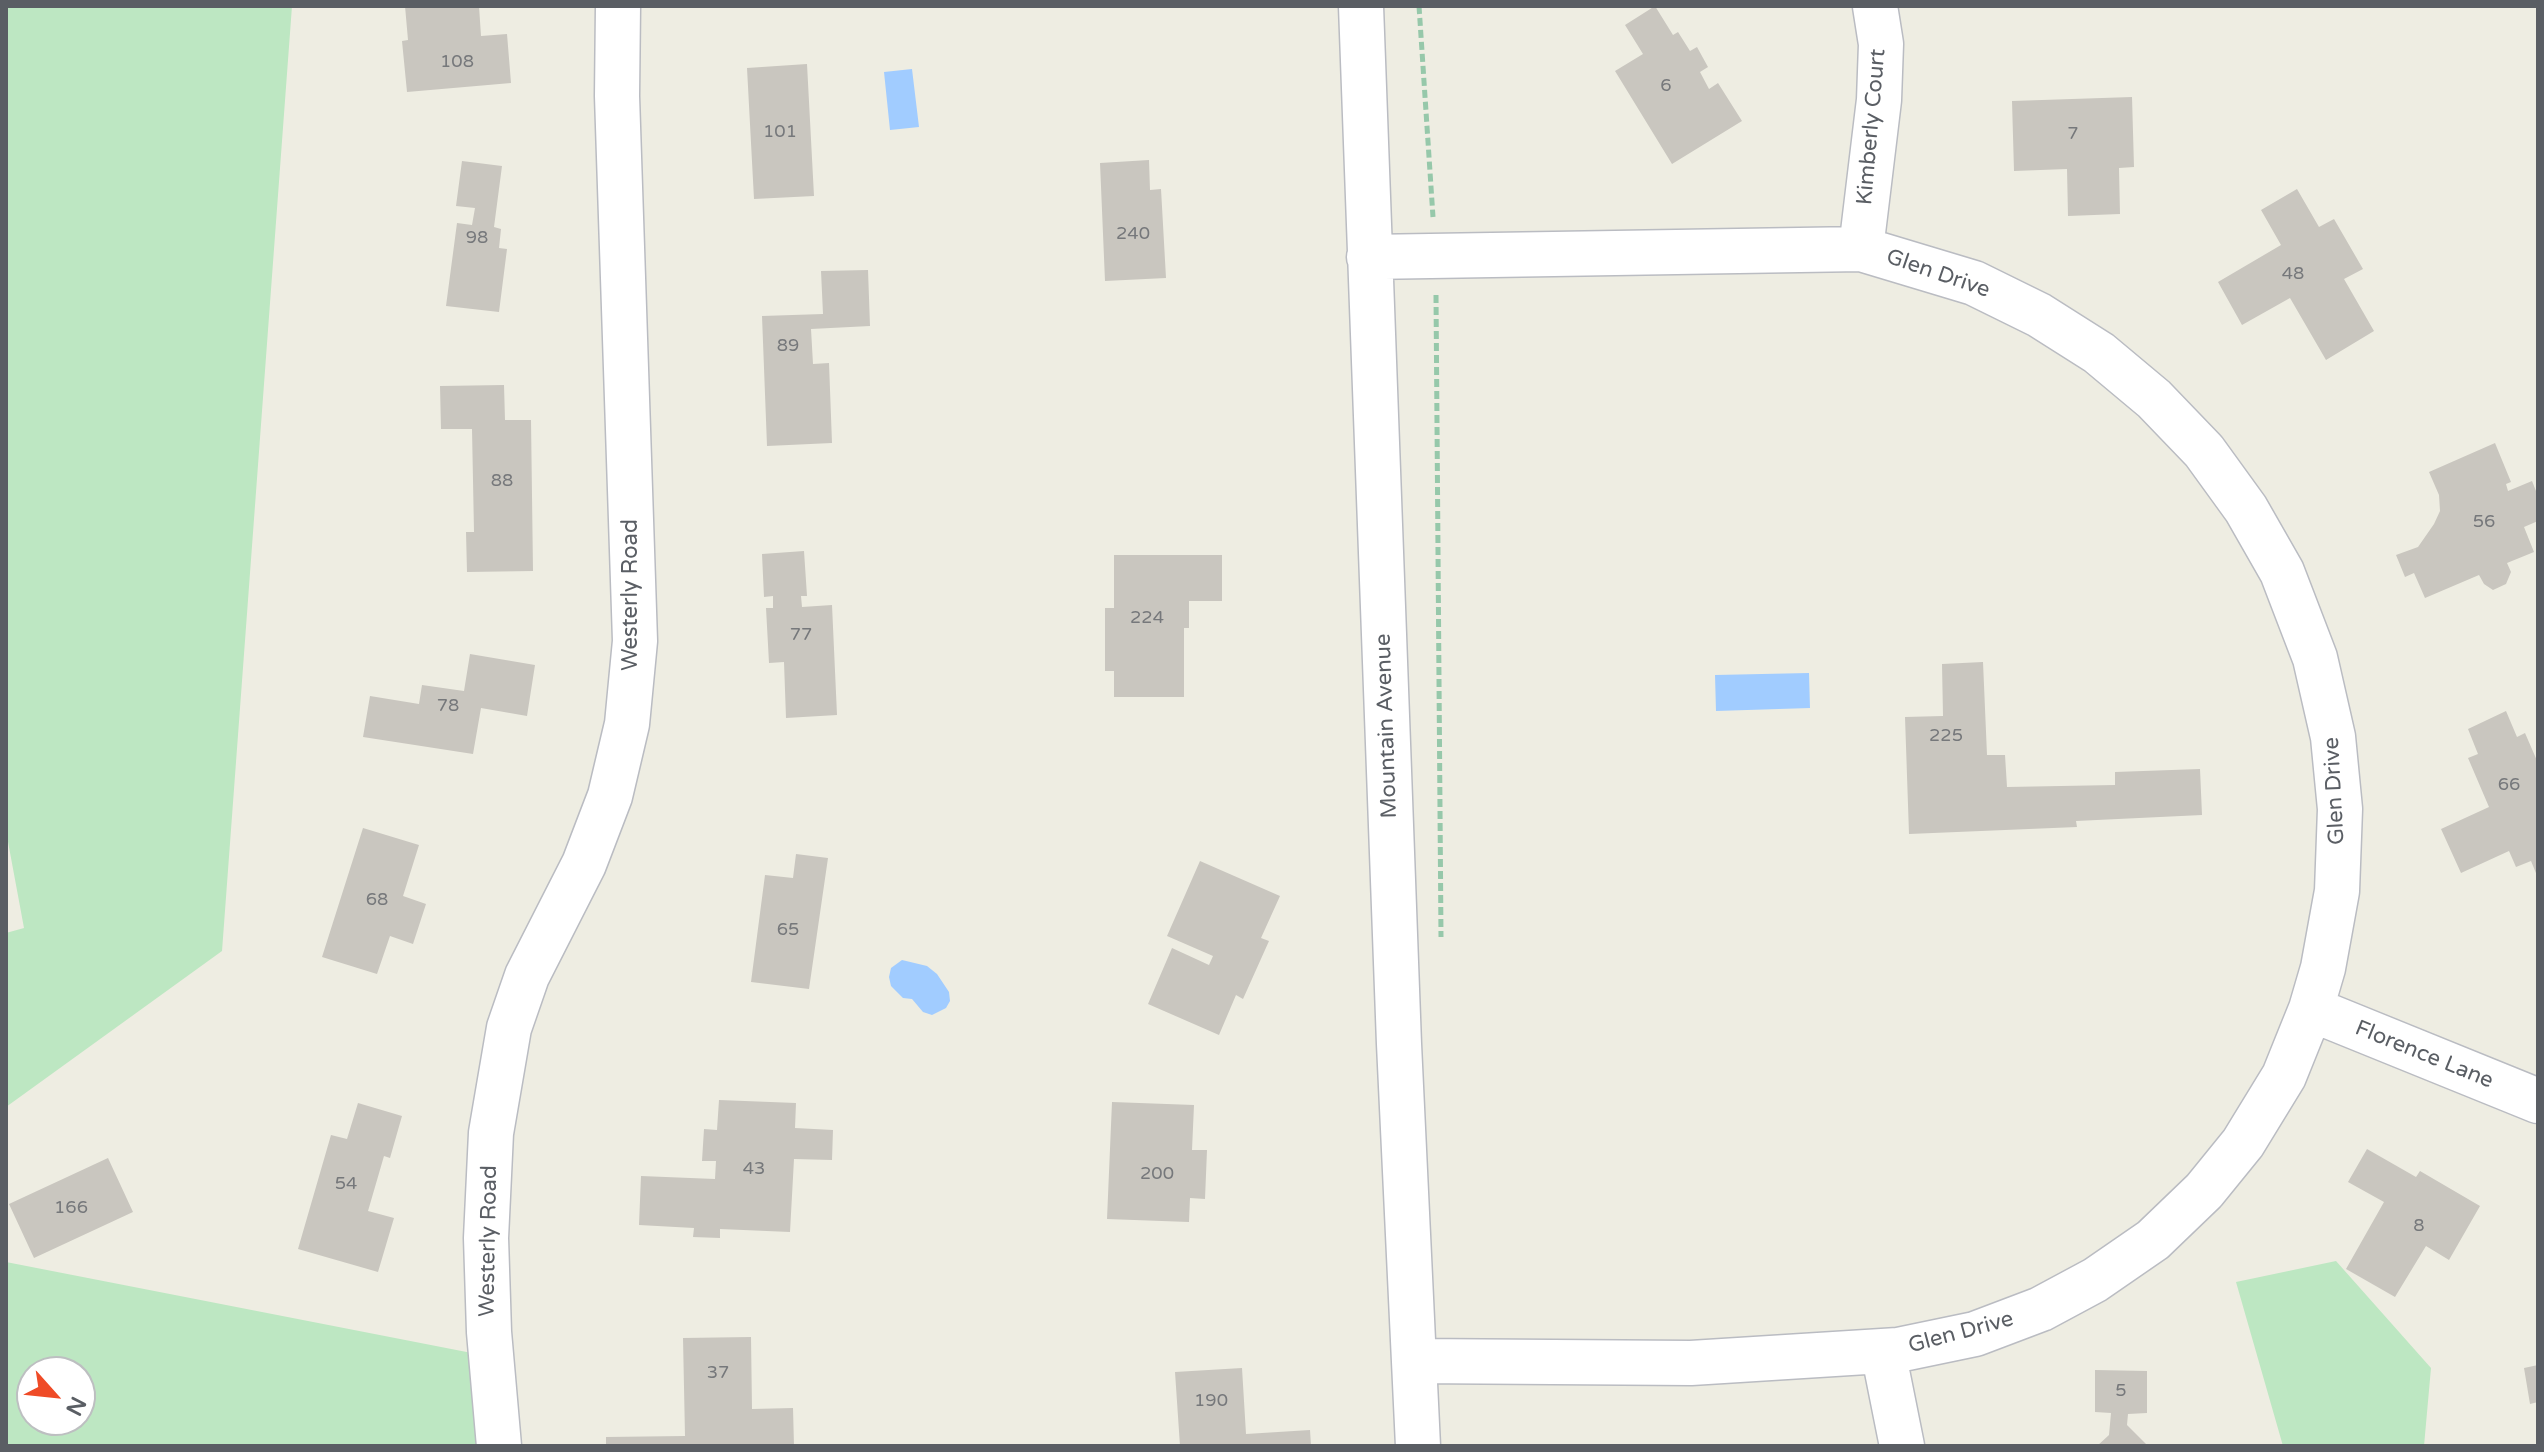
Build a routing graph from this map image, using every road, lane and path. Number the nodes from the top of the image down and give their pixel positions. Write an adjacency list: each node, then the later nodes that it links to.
1 (618, 6): 14 (street, Westerly Road)
2 (1361, 6): 7 (street, Mountain Avenue)
3 (1419, 6): 5 (path)
4 (1875, 6): 6 (street, Kimberly Court)
5 (1434, 224)
6 (1861, 249): 7 (street, Glen Drive); 10 (street, Glen Drive)
7 (1369, 257): 13 (street, Mountain Avenue)
8 (1436, 294): 9 (path)
9 (1441, 941)
10 (2311, 1009): 11 (street, Florence Lane); 12 (street, Glen Drive)
11 (2538, 1101)
12 (1883, 1351): 13 (street, Glen Drive); 16 (street)
13 (1415, 1361): 15 (street, Mountain Avenue)
14 (499, 1446)
15 (1418, 1446)
16 (1902, 1446)

